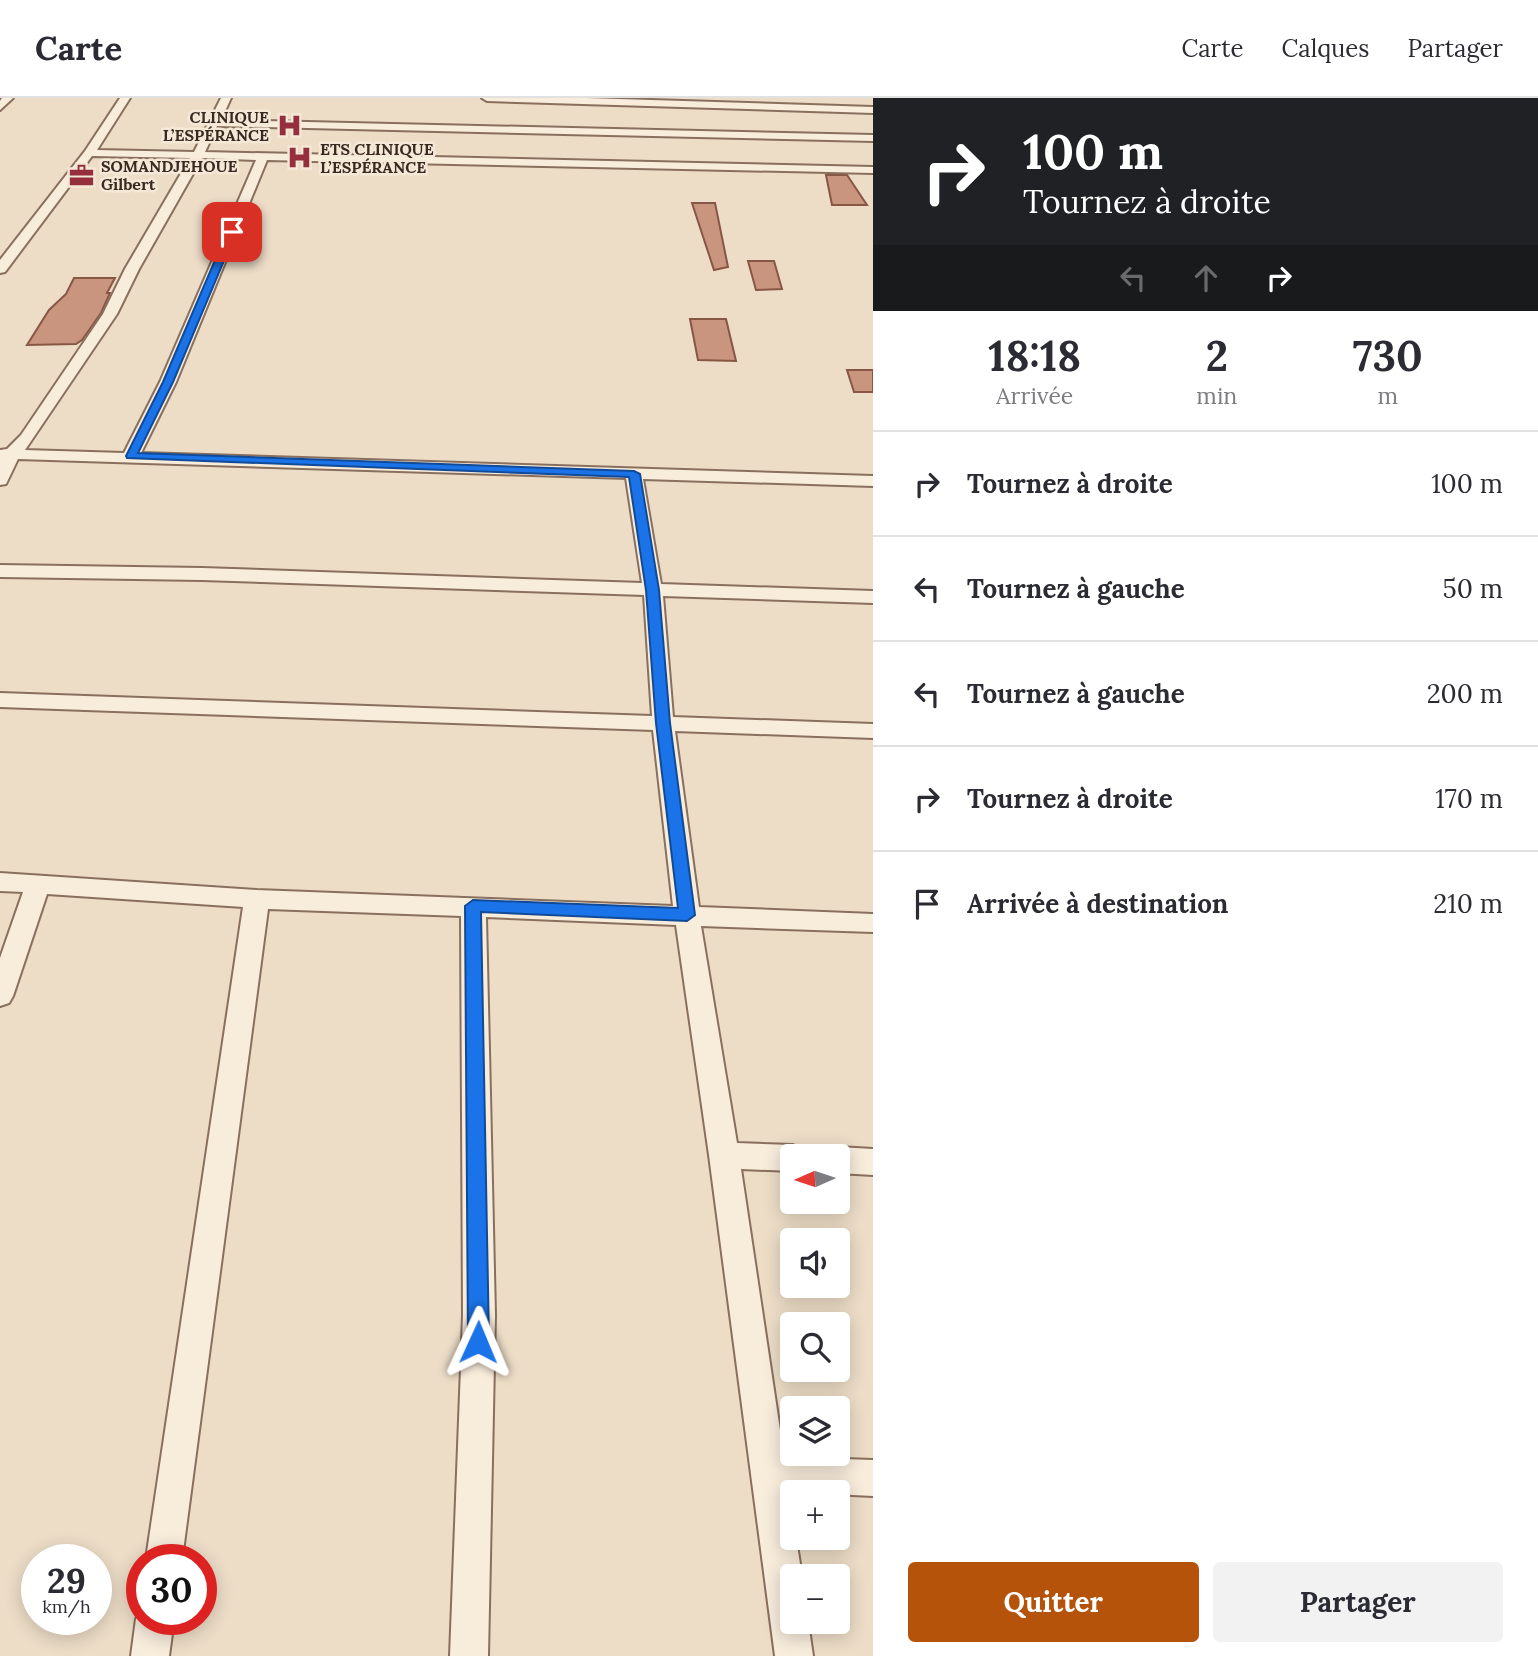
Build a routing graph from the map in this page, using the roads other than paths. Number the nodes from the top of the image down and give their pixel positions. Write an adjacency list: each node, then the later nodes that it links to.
1 (8, 98): 5 (street)
2 (125, 98): 10 (street)
3 (226, 98): 7 (street)
4 (487, 98): 8 (street)
5 (0, 107)
6 (873, 110): 8 (street)
7 (214, 123): 8 (street); 11 (street)
8 (592, 128): 9 (street); 12 (street); 13 (street)
9 (873, 138)
10 (89, 153): 11 (street); 14 (street)
11 (198, 155): 12 (street); 16 (street)
12 (263, 157): 17 (street)
13 (873, 170)
14 (5, 254): 15 (street)
15 (0, 269)
16 (6, 454): 17 (street); 19 (street)
17 (131, 456): 18 (street)
18 (634, 474): 20 (street); 22 (street)
19 (0, 480)
20 (873, 481)
21 (0, 571): 22 (street)
22 (653, 590): 23 (street); 25 (street)
23 (873, 597)
24 (0, 700): 25 (street)
25 (663, 723): 26 (street); 31 (street)
26 (873, 731)
27 (0, 882): 28 (street)
28 (38, 885): 29 (street); 33 (street)
29 (257, 898): 30 (street); 40 (street)
30 (473, 906): 31 (street); 43 (street)
31 (687, 915): 32 (street); 34 (street)
32 (873, 923)
33 (0, 996)
34 (724, 1155): 35 (street); 38 (street)
35 (780, 1157)
36 (850, 1161): 37 (street)
37 (873, 1162)
38 (770, 1474): 39 (street); 44 (street)
39 (873, 1478)
40 (165, 1544)
41 (153, 1635): 42 (street)
42 (150, 1656)
43 (469, 1656)
44 (794, 1656)

